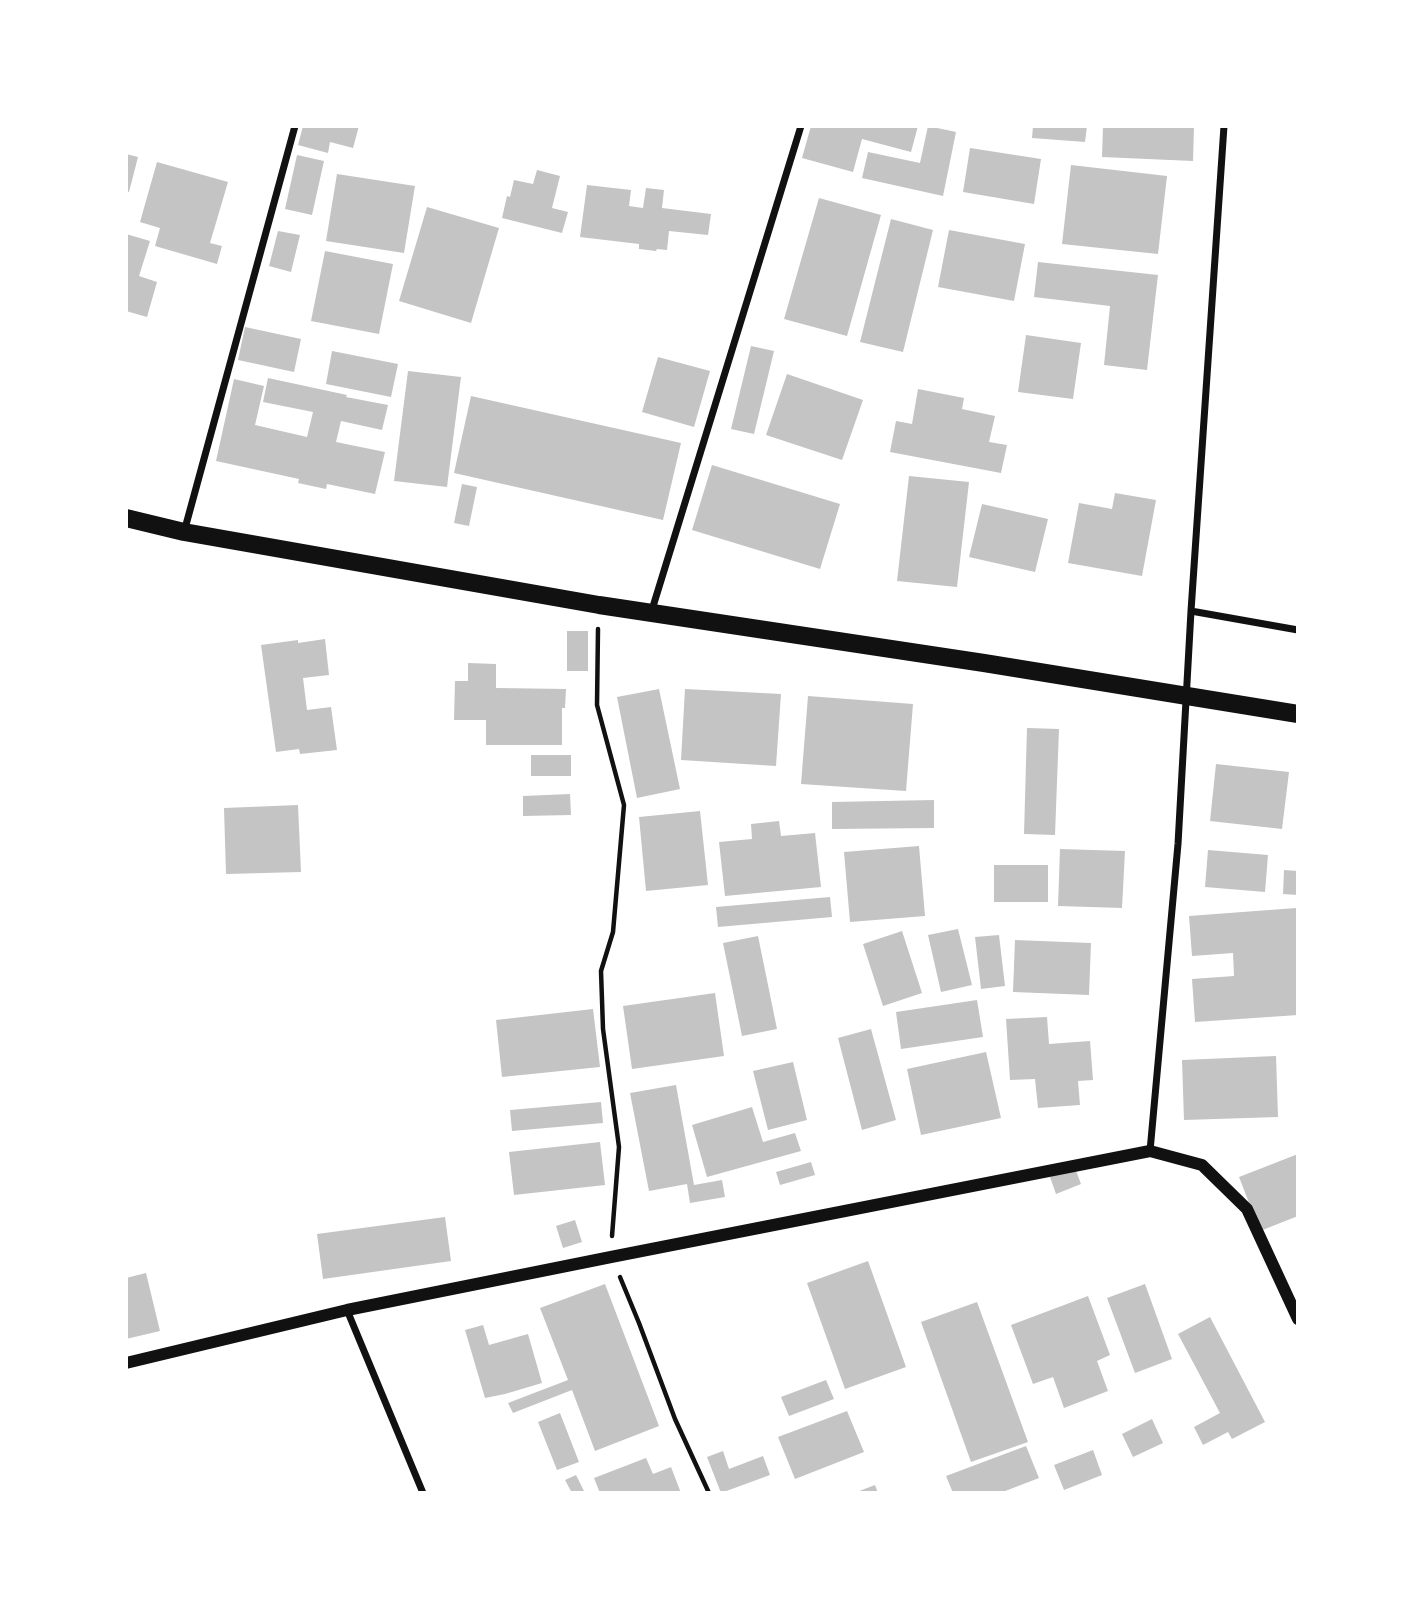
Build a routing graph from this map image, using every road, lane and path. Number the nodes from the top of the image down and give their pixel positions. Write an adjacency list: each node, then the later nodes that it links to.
1 (295, 126): 5 (street)
2 (801, 126): 8 (street)
3 (1224, 126): 7 (street)
4 (126, 518): 5 (main road)
5 (184, 532): 6 (main road)
6 (599, 605): 8 (main road); 13 (path)
7 (1191, 611): 9 (street); 10 (street)
8 (651, 613): 10 (main road)
9 (1298, 630)
10 (1185, 696): 11 (main road); 12 (street)
11 (1298, 714)
12 (1150, 1151): 13 (street); 15 (street)
13 (611, 1257): 14 (street); 18 (path)
14 (346, 1310): 16 (street); 17 (street)
15 (1298, 1319)
16 (126, 1363)
17 (423, 1493)
18 (709, 1493)

